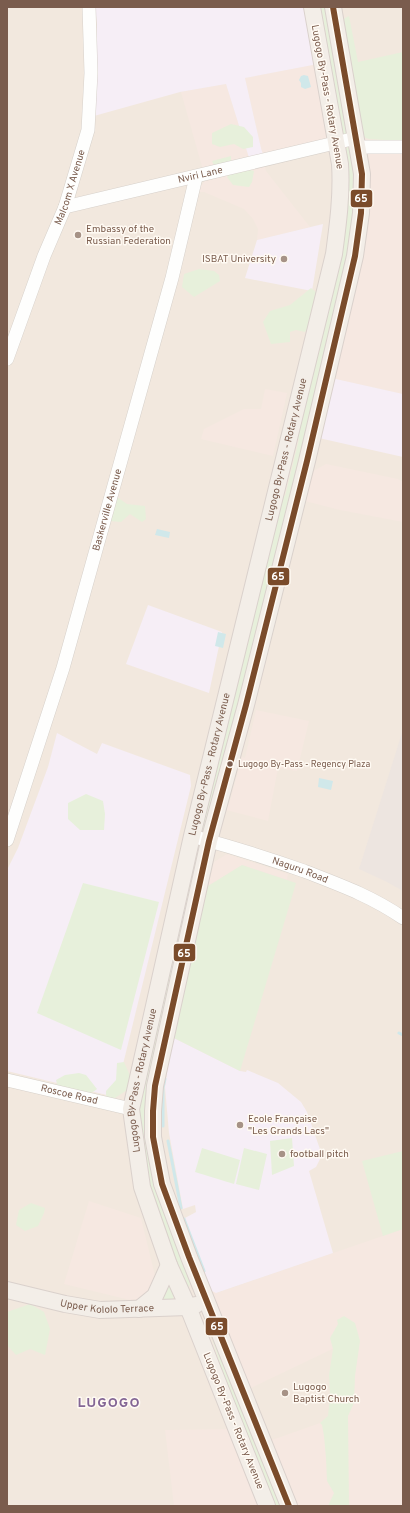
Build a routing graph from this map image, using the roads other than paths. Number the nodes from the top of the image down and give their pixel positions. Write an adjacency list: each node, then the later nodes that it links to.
1 (89, 7): 8 (street, Malcom X Avenue)
2 (312, 7): 5 (main road, Lugogo By-Pass - Rotary Avenue)
3 (333, 7): 4 (main road, Lugogo By-Pass - Rotary Avenue)
4 (357, 143): 5 (street, Nviri Lane); 6 (street, Nviri Lane); 12 (main road, Lugogo By-Pass - Rotary Avenue)
5 (337, 144): 7 (street, Nviri Lane); 10 (main road, Lugogo By-Pass - Rotary Avenue)
6 (403, 147)
7 (196, 177): 8 (street, Nviri Lane); 11 (street, Baskerville Avenue)
8 (64, 207): 9 (street, Malcom X Avenue)
9 (7, 359)
10 (192, 836): 12 (street, Naguru Road); 15 (main road, Lugogo By-Pass - Rotary Avenue)
11 (7, 840)
12 (209, 840): 13 (street, Naguru Road); 18 (main road, Lugogo By-Pass - Rotary Avenue)
13 (403, 918)
14 (7, 1080): 15 (street, Roscoe Road)
15 (131, 1109): 16 (main road, Lugogo By-Pass - Rotary Avenue)
16 (169, 1265): 19 (main road, Lugogo By-Pass - Rotary Avenue); 20 (main road)
17 (7, 1290): 20 (main road, Upper Kololo Terrace)
18 (207, 1302): 19 (main road, Upper Kololo Terrace); 21 (main road, Lugogo By-Pass - Rotary Avenue)
19 (188, 1307): 20 (main road, Upper Kololo Terrace); 22 (main road, Lugogo By-Pass - Rotary Avenue)
20 (139, 1309)
21 (231, 1362): 22 (main road); 24 (main road, Lugogo By-Pass - Rotary Avenue)
22 (213, 1369): 23 (main road, Lugogo By-Pass - Rotary Avenue)
23 (267, 1506)
24 (289, 1506)

